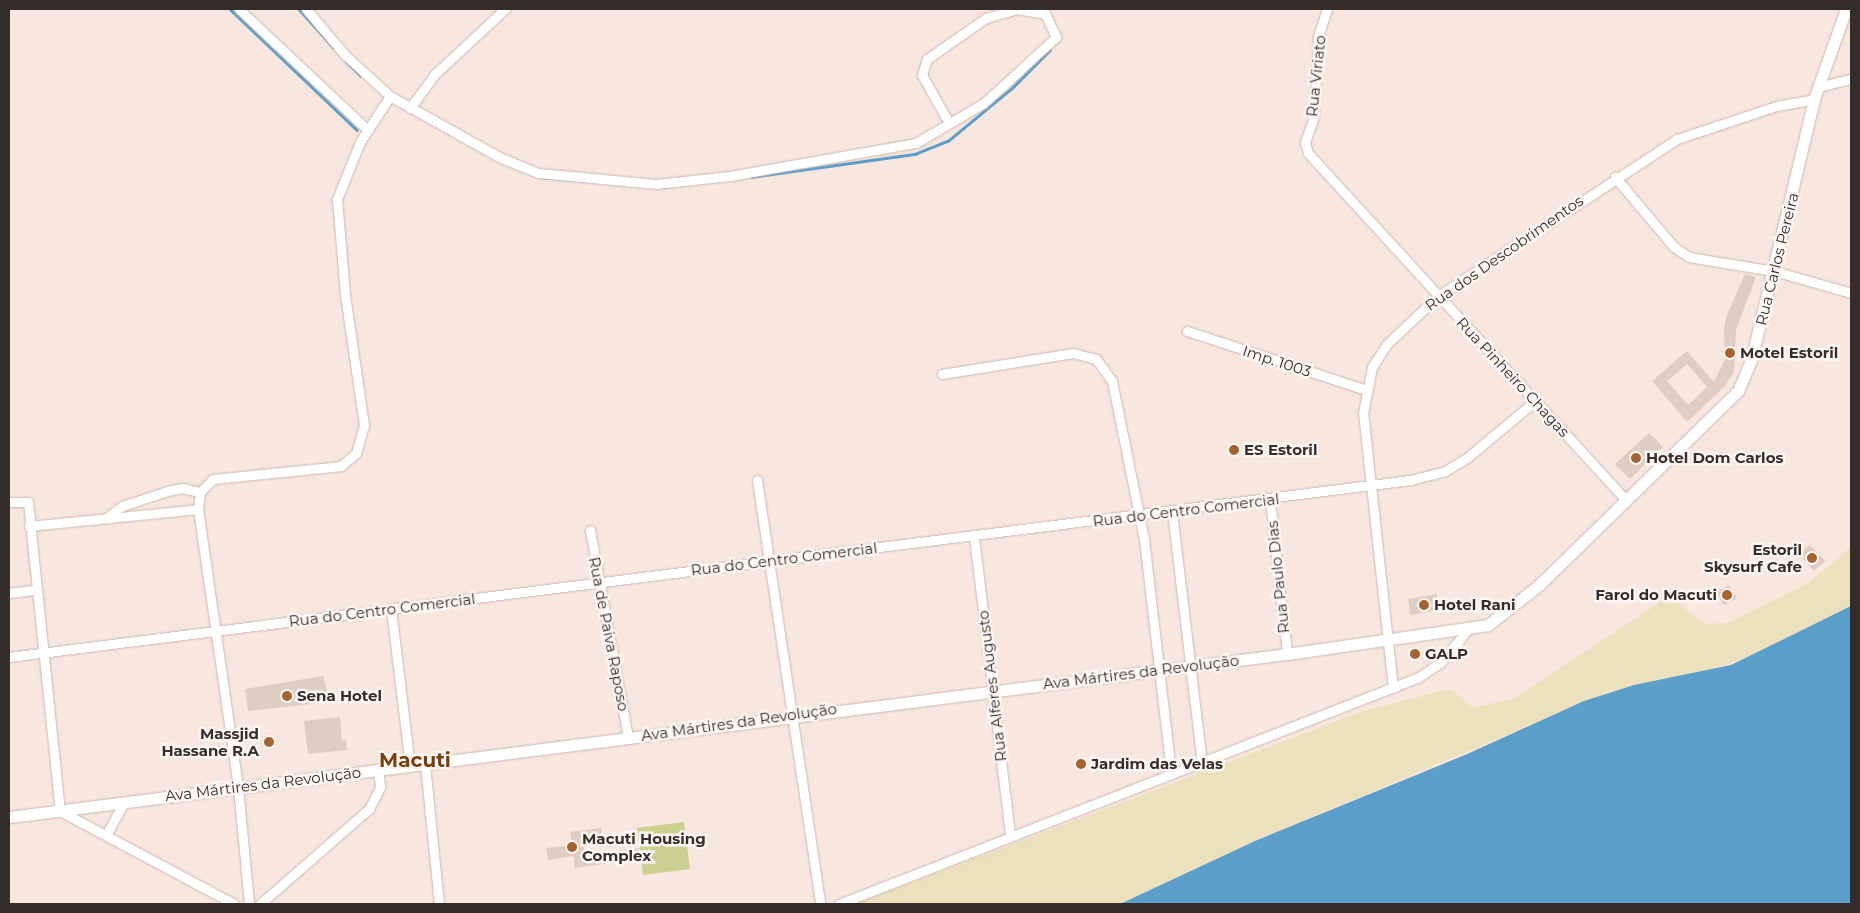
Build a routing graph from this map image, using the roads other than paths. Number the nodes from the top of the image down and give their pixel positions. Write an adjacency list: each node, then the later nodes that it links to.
1 (239, 9): 13 (street)
2 (306, 9): 9 (street)
3 (505, 9): 11 (street)
4 (1327, 9): 14 (street, Rua Viriato)
5 (1846, 9): 8 (street, Rua Carlos Pereira)
6 (1045, 11): 12 (street); 12 (street)
7 (1851, 79): 8 (street)
8 (1818, 87): 10 (street, Rua Carlos Pereira)
9 (390, 96): 11 (street); 13 (street)
10 (1814, 99): 15 (street, Rua dos Descobrimentos); 16 (street, Rua Carlos Pereira)
11 (410, 108): 12 (street)
12 (949, 123)
13 (368, 130): 25 (street)
14 (1306, 142): 18 (street, Rua Pinheiro Chagas)
15 (1615, 177): 16 (street); 18 (street, Rua dos Descobrimentos)
16 (1774, 271): 17 (street); 26 (street, Rua Carlos Pereira)
17 (1851, 293)
18 (1438, 296): 21 (street, Rua dos Descobrimentos); 22 (street, Rua Pinheiro Chagas)
19 (1188, 331): 21 (street, Imp. 1003)
20 (942, 374): 31 (street)
21 (1366, 390): 24 (street, Rua dos Descobrimentos)
22 (1534, 401): 24 (street, Rua do Centro Comercial); 26 (street, Rua Pinheiro Chagas)
23 (757, 480): 36 (street)
24 (1369, 486): 27 (street, Rua do Centro Comercial); 43 (street, Rua dos Descobrimentos)
25 (200, 492): 29 (street); 32 (street)
26 (1625, 499): 41 (street, Rua Carlos Pereira)
27 (1270, 500): 30 (street, Rua do Centro Comercial); 45 (street, Rua Paulo Dias)
28 (9, 502): 33 (street)
29 (198, 509): 32 (street); 42 (street)
30 (1172, 512): 31 (street, Rua do Centro Comercial); 47 (street)
31 (1138, 516): 35 (street, Rua do Centro Comercial); 48 (street)
32 (108, 517): 33 (street)
33 (29, 526): 38 (street)
34 (590, 530): 37 (street, Rua de Paiva Raposo)
35 (974, 537): 36 (street, Rua do Centro Comercial); 50 (street, Rua Alferes Augusto)
36 (771, 560): 37 (street, Rua do Centro Comercial); 51 (street)
37 (599, 582): 40 (street, Rua do Centro Comercial); 52 (street, Rua de Paiva Raposo)
38 (35, 590): 39 (street); 44 (street)
39 (9, 593)
40 (391, 609): 42 (street, Rua do Centro Comercial); 55 (street)
41 (1470, 627): 43 (street, Ava Mártires da Revolução); 49 (street)
42 (215, 632): 44 (street, Rua do Centro Comercial); 58 (street)
43 (1388, 641): 45 (street, Ava Mártires da Revolução); 49 (street, Rua dos Descobrimentos)
44 (41, 653): 46 (street, Rua do Centro Comercial); 60 (street)
45 (1287, 654): 47 (street, Ava Mártires da Revolução)
46 (9, 657)
47 (1189, 666): 48 (street, Ava Mártires da Revolução); 54 (street)
48 (1159, 670): 50 (street, Ava Mártires da Revolução); 57 (street)
49 (1393, 688): 54 (street)
50 (992, 691): 51 (street, Ava Mártires da Revolução); 62 (street, Rua Alferes Augusto)
51 (791, 714): 52 (street, Ava Mártires da Revolução); 68 (street)
52 (628, 737): 53 (street, Ava Mártires da Revolução)
53 (425, 764): 55 (street, Ava Mártires da Revolução); 67 (street)
54 (1202, 764): 57 (street)
55 (410, 766): 56 (street, Ava Mártires da Revolução)
56 (378, 769): 58 (street, Ava Mártires da Revolução); 66 (street)
57 (1171, 774): 62 (street)
58 (238, 787): 59 (street, Ava Mártires da Revolução); 65 (street)
59 (124, 803): 60 (street, Ava Mártires da Revolução); 63 (street)
60 (60, 811): 61 (street, Ava Mártires da Revolução); 63 (street)
61 (9, 817)
62 (1010, 834): 69 (street)
63 (106, 835): 64 (street)
64 (234, 904)
65 (249, 904)
66 (260, 904)
67 (439, 904)
68 (820, 904)
69 (839, 904)

